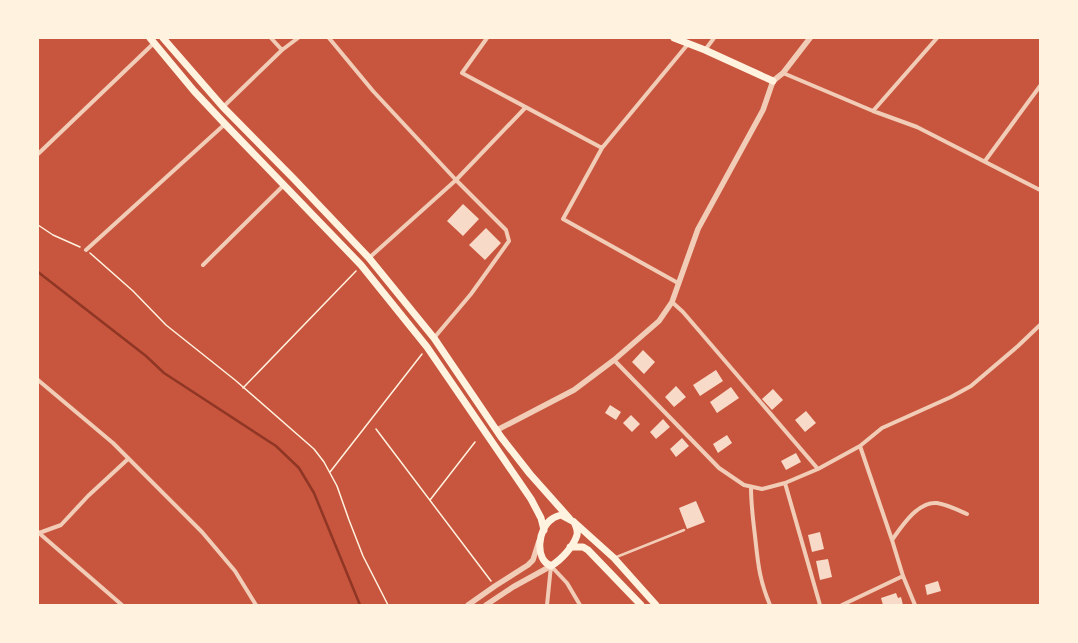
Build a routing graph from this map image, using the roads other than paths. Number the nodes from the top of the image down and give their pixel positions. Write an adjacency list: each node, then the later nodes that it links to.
1 (163, 38): 17 (main road)
2 (271, 38): 12 (street)
3 (298, 38): 12 (street)
4 (329, 38): 24 (street)
5 (487, 38): 18 (street)
6 (674, 38): 11 (main road)
7 (714, 38): 13 (street)
8 (810, 38): 14 (street)
9 (937, 38): 19 (street)
10 (152, 40): 20 (main road); 22 (street)
11 (688, 44): 13 (main road); 21 (street)
12 (282, 50): 17 (street)
13 (705, 50): 15 (main road)
14 (784, 73): 15 (street); 19 (street)
15 (773, 81): 30 (street)
16 (1040, 86): 23 (street)
17 (223, 107): 28 (main road)
18 (526, 107): 21 (street); 24 (street)
19 (873, 111): 23 (street)
20 (225, 124): 25 (main road); 27 (street)
21 (602, 148): 30 (street)
22 (38, 154)
23 (985, 161): 26 (street)
24 (456, 180): 28 (street); 33 (street)
25 (284, 185): 29 (street); 44 (main road)
26 (1040, 190)
27 (86, 250)
28 (369, 258): 33 (main road)
29 (204, 265)
30 (678, 283): 31 (street)
31 (672, 302): 34 (street); 39 (street)
32 (1040, 325): 37 (street)
33 (434, 338): 36 (main road)
34 (614, 360): 36 (street); 41 (street)
35 (38, 380): 38 (street)
36 (497, 430): 43 (main road)
37 (860, 446): 39 (street); 48 (street)
38 (128, 459): 46 (street); 53 (street)
39 (818, 469): 40 (street)
40 (786, 483): 41 (street); 62 (street)
41 (751, 487): 61 (street)
42 (967, 514): 48 (street)
43 (572, 521): 44 (main road); 49 (main road); 50 (main road)
44 (544, 530): 47 (main road)
45 (684, 530): 50 (lane)
46 (39, 532): 54 (street)
47 (540, 537): 51 (main road); 55 (street)
48 (892, 540): 52 (street)
49 (570, 547): 51 (main road); 59 (main road)
50 (614, 558): 60 (main road)
51 (551, 566): 56 (street); 57 (street); 58 (street)
52 (903, 576): 63 (street); 64 (street)
53 (255, 604)
54 (122, 605)
55 (468, 605)
56 (486, 605)
57 (547, 605)
58 (580, 605)
59 (641, 605)
60 (656, 605)
61 (770, 605)
62 (820, 605)
63 (842, 605)
64 (915, 605)

